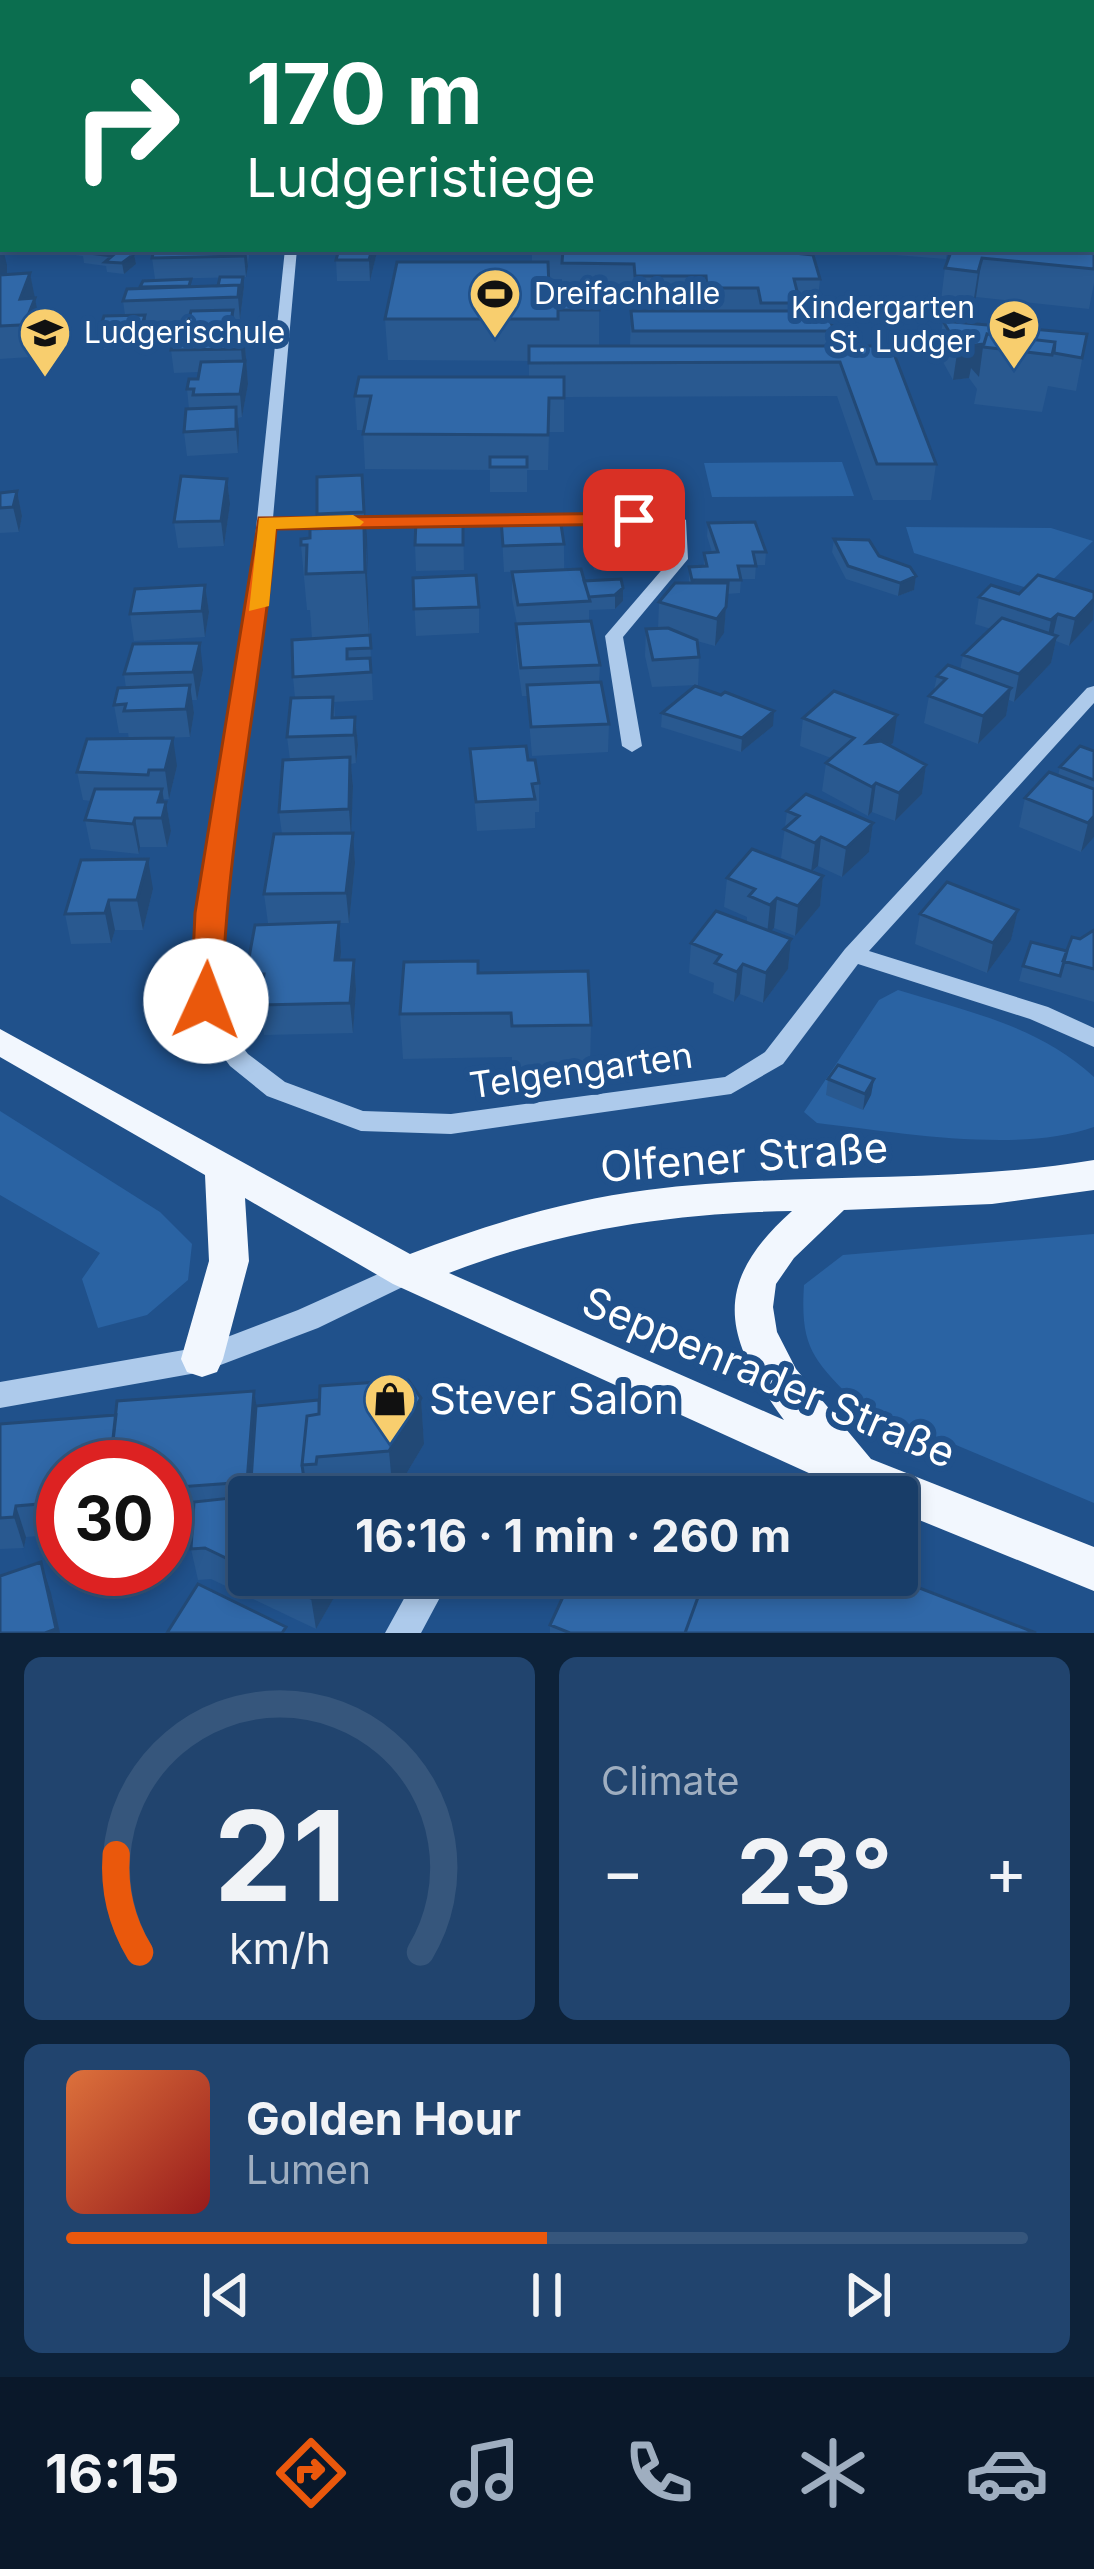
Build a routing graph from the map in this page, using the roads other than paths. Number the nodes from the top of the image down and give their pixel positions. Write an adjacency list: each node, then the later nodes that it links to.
1 (291, 252): 2 (street, Telgengarten)
2 (266, 523): 4 (street); 5 (street, Telgengarten)
3 (1094, 692): 5 (street, Telgengarten)
4 (632, 746)
5 (853, 954): 6 (street)
6 (1094, 1038)
7 (0, 1041): 8 (main road, Seppenrader Straße)
8 (224, 1168): 11 (main road, Seppenrader Straße); 12 (main road)
9 (1094, 1175): 10 (main road, Olfener Straße)
10 (836, 1194): 11 (main road, Olfener Straße); 14 (main road)
11 (407, 1272): 12 (street); 14 (main road, Seppenrader Straße)
12 (202, 1359): 13 (street)
13 (0, 1395)
14 (860, 1475): 15 (main road, Seppenrader Straße)
15 (1094, 1569)
16 (423, 1596): 17 (street)
17 (402, 1633)

